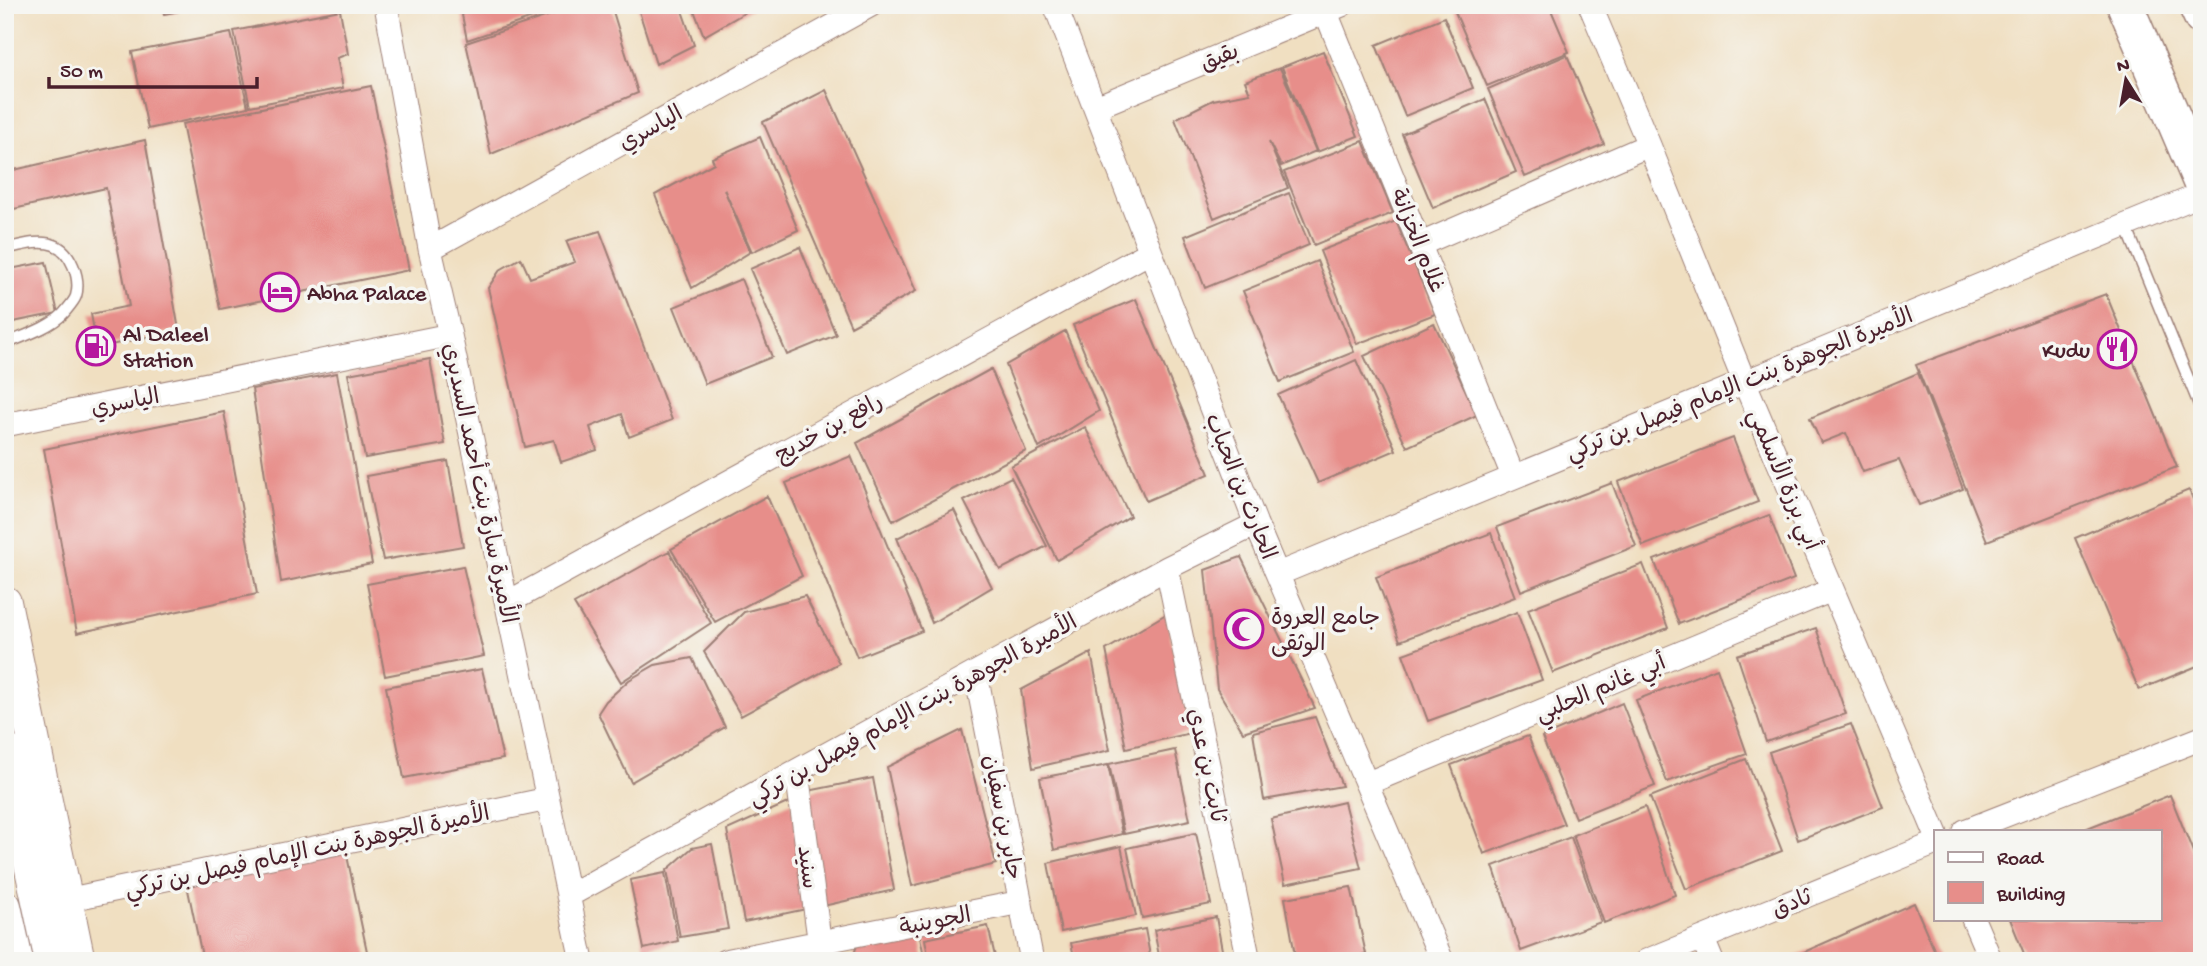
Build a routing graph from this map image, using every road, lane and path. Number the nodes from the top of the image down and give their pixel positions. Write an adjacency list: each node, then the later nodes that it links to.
1 (386, 5): 16 (street, الأميرة سارة بنت أحمد السديري)
2 (871, 5): 16 (street, الياسري)
3 (1055, 5): 9 (street, الحارث بن الحباب)
4 (1590, 5): 10 (street, أبي برزة الأسلمي)
5 (2125, 5): 11 (main road)
6 (2196, 5): 8 (main road)
7 (1331, 8): 9 (street, بقيق); 14 (street, غلام الخزانة)
8 (2202, 18)
9 (1096, 107): 17 (street, الحارث بن الحباب)
10 (1649, 145): 14 (street); 20 (street, أبي برزة الأسلمي)
11 (2202, 185)
12 (2202, 194): 13 (street, الأميرة الجوهرة بنت الإمام فيصل بن تركي)
13 (2126, 226): 20 (street, الأميرة الجوهرة بنت الإمام فيصل بن تركي); 21 (lane)
14 (1421, 244): 23 (street, غلام الخزانة)
15 (5, 249): 19 (lane)
16 (430, 249): 18 (street, الأميرة سارة بنت أحمد السديري)
17 (1150, 252): 24 (street, الحارث بن الحباب); 29 (street, رافع بن خديج)
18 (450, 335): 22 (street, الياسري); 29 (street, الأميرة سارة بنت أحمد السديري)
19 (5, 344)
20 (1744, 381): 23 (street, الأميرة الجوهرة بنت الإمام فيصل بن تركي); 27 (street, أبي برزة الأسلمي)
21 (2202, 412)
22 (5, 425)
23 (1513, 476): 26 (street, الأميرة الجوهرة بنت الإمام فيصل بن تركي)
24 (1256, 524): 25 (street, الأميرة الجوهرة بنت الإمام فيصل بن تركي); 26 (street, الحارث بن الحباب)
25 (1167, 568): 30 (street, الأميرة الجوهرة بنت الإمام فيصل بن تركي); 52 (street, ثابت بن عدي)
26 (1278, 574): 34 (street, الحارث بن الحباب)
27 (1832, 590): 34 (street, أبي غانم الحلبي); 36 (street, أبي برزة الأسلمي)
28 (5, 601): 40 (main road)
29 (507, 603): 35 (street, الأميرة سارة بنت أحمد السديري)
30 (976, 674): 33 (street, الأميرة الجوهرة بنت الإمام فيصل بن تركي); 41 (street, جابر بن سفيان)
31 (2202, 738): 37 (street)
32 (5, 749): 47 (main road)
33 (797, 772): 39 (street, الأميرة الجوهرة بنت الإمام فيصل بن تركي); 45 (street, سنيد)
34 (1368, 783): 53 (street, الحارث بن الحباب)
35 (548, 799): 39 (street, الأميرة سارة بنت أحمد السديري); 40 (street, الأميرة الجوهرة بنت الإمام فيصل بن تركي)
36 (1934, 830)
37 (1968, 830)
38 (1934, 844): 44 (street, ثادق)
39 (568, 896): 49 (street, الأميرة سارة بنت أحمد السديري)
40 (66, 900): 48 (main road)
41 (1021, 902): 45 (street, الجوينبة); 51 (street, جابر بن سفيان)
42 (5, 906): 46 (main road)
43 (1973, 920): 56 (street)
44 (1703, 939): 54 (street, ثادق); 55 (street)
45 (820, 952): 50 (street, الجوينبة)
46 (17, 961)
47 (51, 961)
48 (79, 961)
49 (582, 961)
50 (725, 961)
51 (1032, 961)
52 (1249, 961)
53 (1442, 961)
54 (1646, 961)
55 (1712, 961)
56 (1991, 961)

